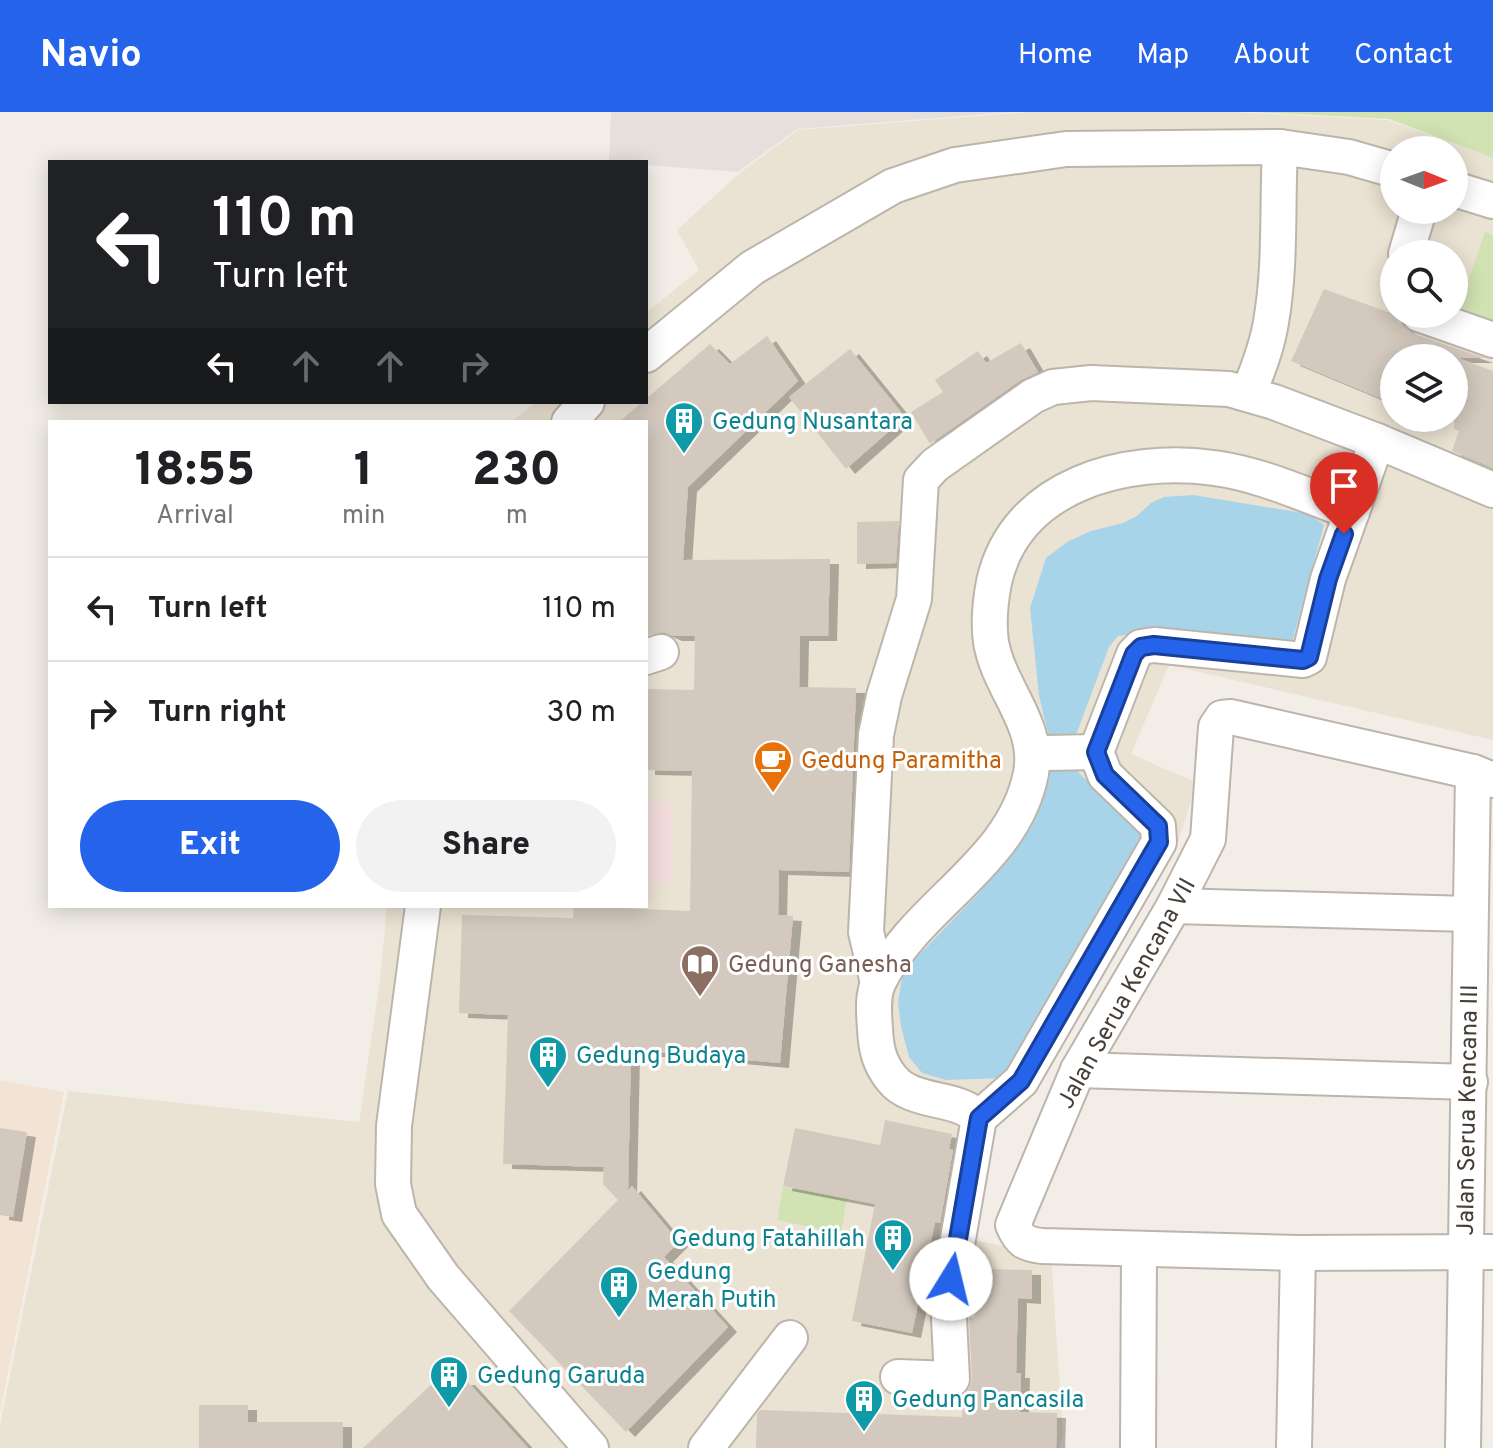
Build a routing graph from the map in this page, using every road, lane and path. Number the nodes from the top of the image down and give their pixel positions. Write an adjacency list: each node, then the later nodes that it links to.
1 (1280, 147): 2 (street); 7 (street); 8 (street)
2 (1380, 166)
3 (1468, 193): 4 (street)
4 (1493, 201)
5 (1459, 328): 6 (street)
6 (1493, 340)
7 (648, 353)
8 (1248, 394): 9 (street); 17 (street)
9 (1377, 441): 10 (street); 11 (street)
10 (1493, 490)
11 (1352, 512): 12 (street); 12 (street)
12 (1064, 752): 17 (street); 20 (street)
13 (1483, 776): 14 (street, Jalan Serua Kencana VII); 16 (street, Jalan Serua Kencana III)
14 (1174, 906): 16 (street); 18 (street, Jalan Serua Kencana VII)
15 (423, 908): 26 (street)
16 (1470, 914): 19 (street, Jalan Serua Kencana III)
17 (878, 983): 20 (street)
18 (1078, 1070): 19 (street); 21 (street, Jalan Serua Kencana VII)
19 (1470, 1082): 22 (street, Jalan Serua Kencana III)
20 (979, 1118): 25 (street)
21 (1139, 1250): 23 (street, Jalan Serua Kencana VII); 28 (street)
22 (1479, 1251): 23 (street, Jalan Serua Kencana VII); 30 (street, Jalan Serua Kencana III)
23 (1298, 1253): 29 (street)
24 (790, 1338): 27 (street)
25 (898, 1377)
26 (591, 1448)
27 (706, 1448)
28 (1138, 1448)
29 (1294, 1448)
30 (1463, 1448)

